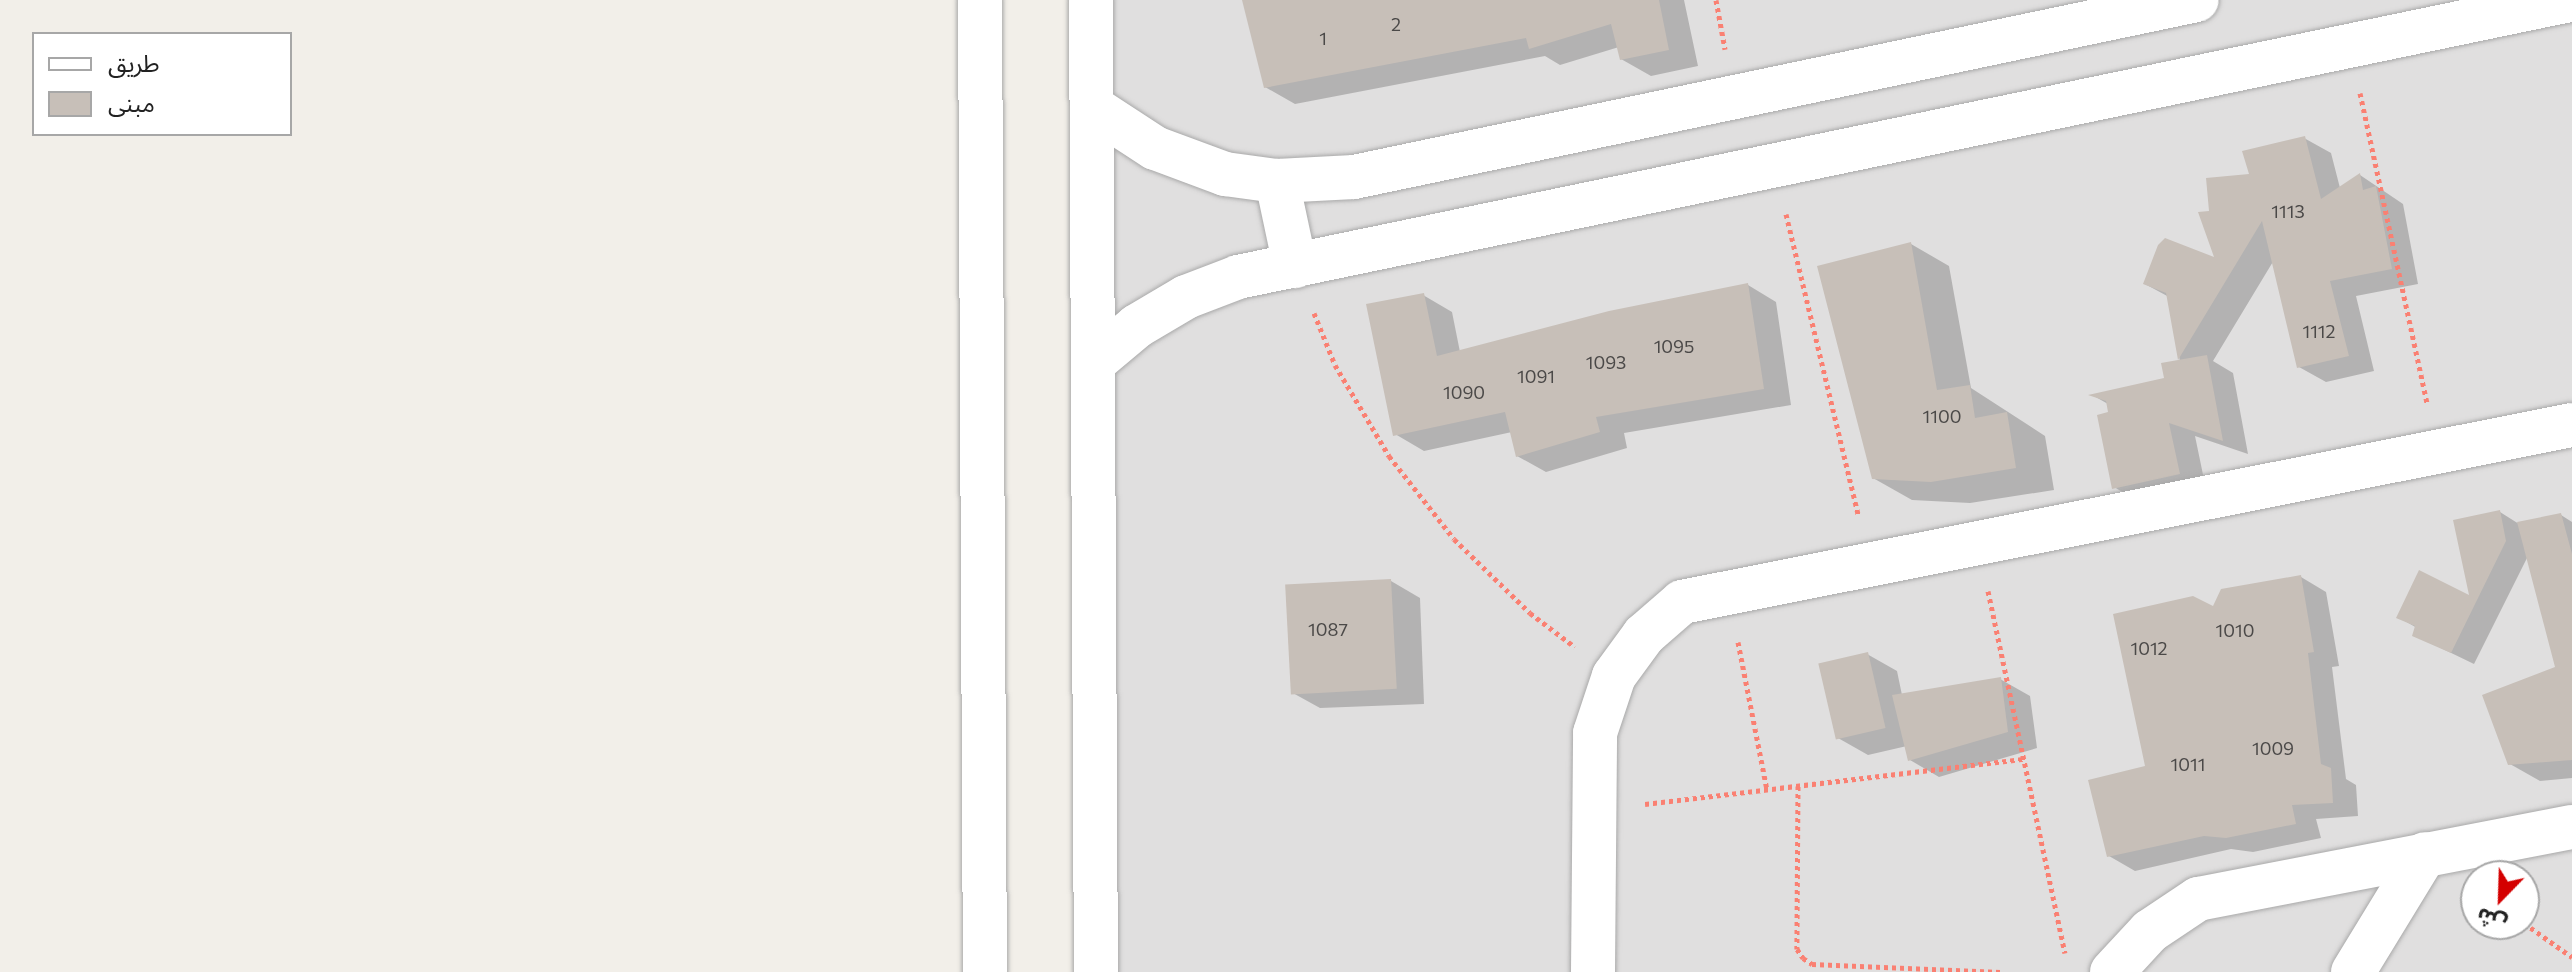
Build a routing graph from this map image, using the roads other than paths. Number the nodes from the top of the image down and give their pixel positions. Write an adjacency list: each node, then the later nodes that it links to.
1 (980, 0): 12 (street)
2 (1091, 0): 5 (street)
3 (2197, 0): 6 (street)
4 (2570, 0): 7 (street)
5 (1092, 107): 6 (street); 8 (street)
6 (1277, 181): 7 (street)
7 (1295, 266): 8 (street)
8 (1094, 362): 13 (street)
9 (2572, 425): 14 (street)
10 (2572, 827): 11 (street)
11 (2425, 854): 15 (street); 16 (street)
12 (985, 972)
13 (1096, 972)
14 (1593, 972)
15 (2112, 972)
16 (2353, 972)

